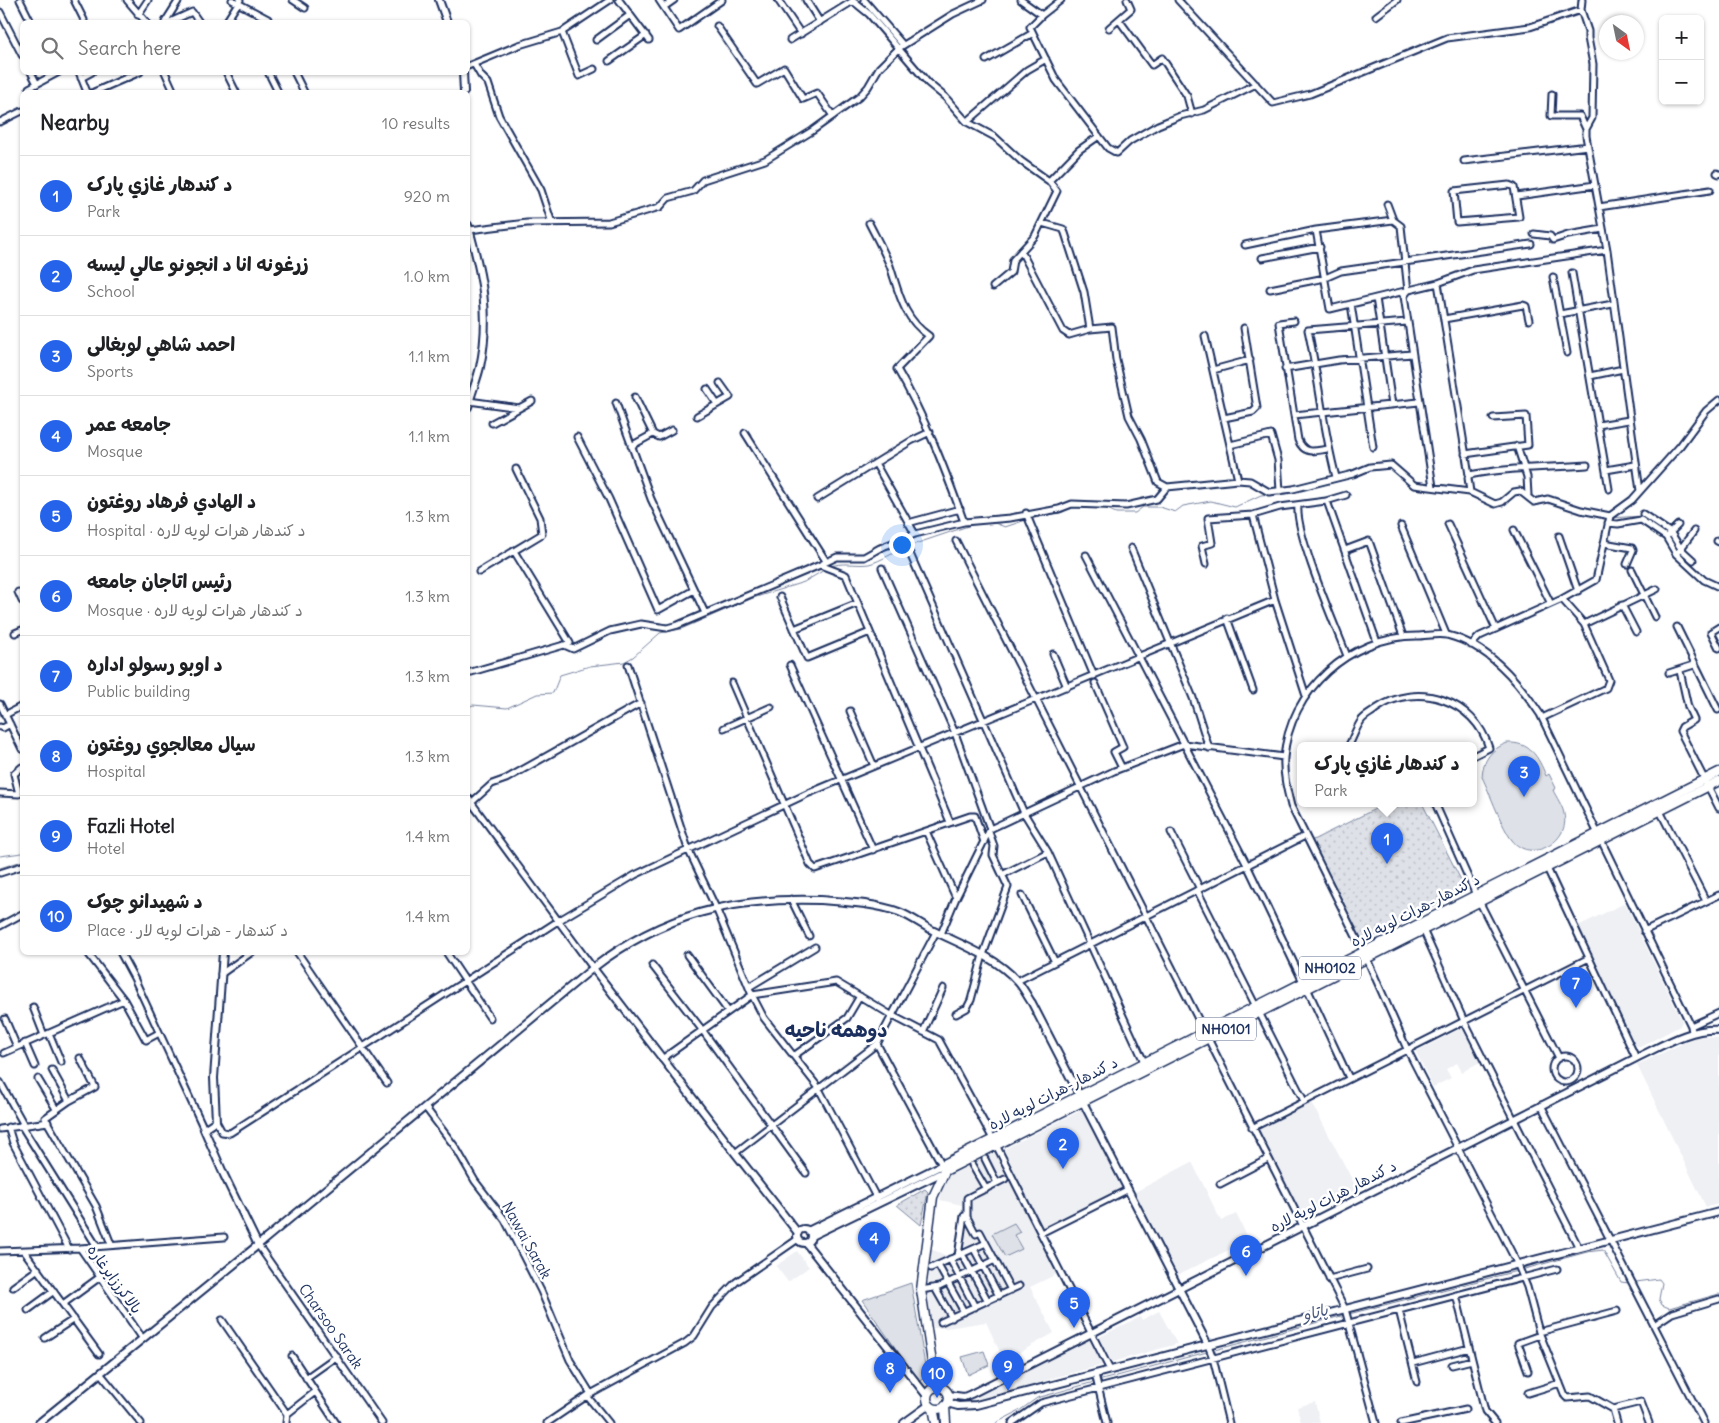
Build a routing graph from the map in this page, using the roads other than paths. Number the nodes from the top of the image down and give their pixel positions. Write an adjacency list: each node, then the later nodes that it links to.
1 (20, 0): 34 (street)
2 (74, 0): 35 (street)
3 (127, 0): 29 (street)
4 (148, 0): 29 (street)
5 (179, 0): 37 (street)
6 (232, 0): 24 (street)
7 (293, 0): 25 (street)
8 (439, 0): 41 (main road)
9 (610, 0): 46 (street)
10 (620, 0): 30 (street)
11 (659, 0): 26 (street)
12 (674, 0): 26 (street)
13 (722, 0): 26 (street)
14 (778, 0): 48 (street)
15 (806, 0): 43 (street)
16 (864, 0): 51 (street)
17 (983, 0): 51 (street)
18 (1022, 0): 31 (street)
19 (1061, 0): 31 (street)
20 (1127, 0): 42 (street)
21 (1178, 0): 69 (street)
22 (1397, 0): 32 (street)
23 (1582, 0): 27 (street)
24 (239, 2): 33 (street); 40 (street)
25 (305, 8)
26 (664, 8)
27 (1581, 10): 69 (street); 84 (street)
28 (0, 12): 52 (street)
29 (138, 15): 36 (street)
30 (630, 15): 49 (street); 55 (street)
31 (1042, 15): 47 (street)
32 (1376, 16)
33 (268, 19)
34 (30, 20)
35 (84, 20)
36 (144, 20)
37 (166, 20)
38 (174, 20): 39 (street)
39 (198, 20)
40 (227, 20)
41 (446, 20)
42 (1120, 20): 45 (street); 80 (street)
43 (820, 22): 48 (street); 51 (street)
44 (717, 26): 81 (street)
45 (1109, 28)
46 (562, 32): 56 (street); 58 (street)
47 (1033, 33): 53 (street); 54 (street)
48 (801, 34): 50 (street)
49 (596, 40)
50 (790, 40)
51 (901, 47): 81 (street); 83 (street)
52 (20, 51)
53 (1046, 59): 83 (street); 85 (street)
54 (986, 60)
55 (609, 61)
56 (474, 64): 57 (street); 95 (street)
57 (470, 65)
58 (594, 69)
59 (32, 75): 68 (street)
60 (53, 75): 68 (street)
61 (80, 75): 71 (street)
62 (133, 75): 72 (street)
63 (166, 75): 73 (street)
64 (228, 75): 74 (street)
65 (270, 75): 75 (street)
66 (296, 75): 76 (street)
67 (462, 75): 77 (main road)
68 (37, 84): 70 (street)
69 (1256, 84): 80 (street)
70 (29, 88)
71 (86, 90)
72 (99, 90)
73 (173, 90)
74 (235, 90)
75 (277, 90)
76 (303, 90)
77 (464, 90)
78 (1552, 94): 84 (street)
79 (20, 112): 82 (street)
80 (1192, 114): 85 (street)
81 (832, 116): 95 (street)
82 (0, 122)
83 (967, 122): 88 (street)
84 (1586, 129): 86 (street)
85 (1099, 136): 88 (street)
86 (1588, 146): 87 (street); 89 (street)
87 (1464, 161)
88 (1050, 181): 97 (street)
89 (1595, 185): 91 (street); 93 (street)
90 (1710, 190): 93 (street)
91 (1516, 196): 91 (street)
92 (1387, 204): 94 (street)
93 (1599, 207): 100 (street)
94 (1393, 220): 99 (street); 109 (street)
95 (552, 223): 98 (street)
96 (869, 223): 163 (street)
97 (1042, 223): 107 (street); 129 (street)
98 (470, 228)
99 (1316, 230): 104 (street); 105 (street)
100 (1603, 230): 101 (street); 106 (street)
101 (1534, 234)
102 (470, 235): 144 (main road)
103 (1531, 244): 109 (street)
104 (1245, 245)
105 (1320, 247): 108 (street); 112 (street)
106 (1607, 250): 113 (street); 119 (street)
107 (1021, 251): 114 (street); 129 (street)
108 (1262, 258)
109 (1405, 264): 112 (street); 116 (street)
110 (1572, 273): 120 (street)
111 (1554, 277): 121 (street)
112 (1325, 278): 115 (street); 118 (street)
113 (1438, 283): 116 (street); 122 (street)
114 (993, 287)
115 (1270, 289)
116 (1408, 290): 117 (street); 125 (street)
117 (1376, 298): 118 (street); 126 (street)
118 (1351, 304): 127 (street)
119 (1614, 304): 120 (street); 138 (street)
120 (1579, 311): 121 (street); 140 (street)
121 (1560, 314): 131 (street)
122 (1444, 319): 124 (street); 172 (street)
123 (1294, 320): 137 (street)
124 (1529, 320)
125 (1408, 322): 126 (street); 132 (street)
126 (1380, 324): 127 (street); 133 (street)
127 (1355, 326): 134 (street); 136 (street)
128 (1244, 328): 135 (street)
129 (1090, 329): 182 (street)
130 (1205, 336): 139 (street)
131 (1567, 353)
132 (1412, 354): 133 (street); 147 (street)
133 (1385, 356): 134 (street); 151 (street)
134 (1360, 359): 136 (street); 152 (street)
135 (1250, 360): 139 (street); 157 (street)
136 (1315, 363): 137 (street); 154 (street)
137 (1285, 368): 156 (street)
138 (1623, 369): 140 (street); 159 (street)
139 (1213, 370): 157 (street)
140 (1590, 376): 161 (street)
141 (720, 383): 150 (street)
142 (707, 389): 150 (street)
143 (635, 397): 165 (street)
144 (470, 398)
145 (1719, 400): 186 (street)
146 (532, 401): 153 (street)
147 (1419, 402): 151 (street); 183 (street)
148 (616, 403): 168 (street)
149 (470, 404): 153 (street)
150 (717, 404): 155 (street)
151 (1392, 405): 152 (street)
152 (1367, 407): 154 (street); 170 (street)
153 (519, 408): 160 (street)
154 (1321, 412): 156 (street); 171 (street)
155 (697, 416)
156 (1294, 416): 171 (street)
157 (1224, 418): 167 (street)
158 (1493, 418): 169 (street)
159 (1629, 420): 161 (street); 174 (street)
160 (492, 423)
161 (1598, 425): 178 (street)
162 (672, 430): 165 (street)
163 (930, 432): 173 (street); 193 (street)
164 (745, 433): 219 (street)
165 (653, 434): 168 (street)
166 (577, 437): 227 (street)
167 (1230, 445): 181 (street); 185 (street)
168 (631, 446): 227 (street)
169 (1517, 446): 172 (street); 177 (street)
170 (1373, 447)
171 (1328, 449): 180 (street)
172 (1465, 454): 179 (street)
173 (875, 463): 190 (street); 199 (street)
174 (1636, 465): 178 (street); 186 (street)
175 (1587, 466): 177 (street)
176 (516, 469): 215 (street)
177 (1523, 469): 179 (street); 189 (street)
178 (1606, 470): 184 (street)
179 (1469, 475): 187 (street)
180 (1336, 477): 183 (street); 185 (street)
181 (1238, 480): 182 (street); 185 (street)
182 (1167, 487): 196 (street)
183 (1433, 487): 187 (street)
184 (1609, 489)
185 (1280, 491)
186 (1640, 491): 197 (street)
187 (1470, 492): 189 (street)
188 (1346, 495): 191 (street)
189 (1528, 495): 197 (street)
190 (817, 499)
191 (1327, 501): 192 (street); 214 (street)
192 (1298, 506): 195 (street); 259 (street)
193 (960, 509): 198 (street); 199 (street)
194 (1643, 514): 205 (street)
195 (1253, 516): 220 (street); 234 (street)
196 (1028, 517): 198 (street); 266 (street)
197 (1609, 519): 208 (street); 211 (street)
198 (964, 522): 206 (street)
199 (908, 523): 206 (street)
200 (1448, 524): 245 (street)
201 (1678, 525): 205 (street)
202 (1401, 526): 250 (street)
203 (1514, 530): 236 (street)
204 (1694, 531): 213 (street)
205 (1671, 533): 208 (street); 213 (street)
206 (915, 534): 209 (street)
207 (1559, 536): 228 (street)
208 (1666, 537): 217 (street)
209 (904, 540): 219 (street); 282 (street)
210 (956, 541): 272 (street)
211 (1604, 543): 221 (street); 228 (street)
212 (1131, 548): 252 (street)
213 (1681, 549): 217 (street); 218 (street)
214 (1345, 550): 251 (street); 253 (street)
215 (514, 551): 224 (street); 255 (street)
216 (1086, 554): 258 (street)
217 (1676, 554): 225 (street)
218 (1694, 560)
219 (823, 564): 235 (street); 238 (street)
220 (1206, 564)
221 (1627, 564)
222 (882, 568): 286 (street)
223 (1632, 570): 230 (street)
224 (479, 572)
225 (1719, 587)
226 (1657, 589): 230 (street)
227 (694, 590): 238 (street)
228 (1578, 591): 233 (street)
229 (18, 592): 231 (street)
230 (1644, 595): 237 (street); 239 (street)
231 (20, 596)
232 (780, 597): 244 (street)
233 (1562, 599): 236 (street); 241 (street)
234 (1275, 600): 240 (street); 271 (street)
235 (858, 603): 244 (street); 248 (street)
236 (1550, 604): 245 (street)
237 (1622, 606): 241 (street); 249 (street)
238 (705, 613): 255 (street)
239 (1655, 617)
240 (1227, 618): 252 (street); 270 (street)
241 (1584, 624): 281 (street)
242 (1719, 626): 256 (street)
243 (1677, 627): 262 (street)
244 (794, 629): 248 (street)
245 (1496, 629): 254 (street)
246 (20, 631): 247 (street)
247 (15, 632)
248 (870, 632): 290 (street)
249 (1636, 632)
250 (1446, 634): 251 (street); 254 (street)
251 (1403, 636): 253 (street)
252 (1171, 642): 258 (street); 291 (street)
253 (1377, 642): 259 (street)
254 (1471, 645): 281 (street)
255 (564, 646): 264 (street)
256 (1719, 648)
257 (1053, 654): 269 (street)
258 (1140, 655): 266 (street); 288 (street)
259 (1347, 656): 271 (street)
260 (628, 665): 274 (street)
261 (790, 665): 298 (street)
262 (1694, 665): 263 (street); 277 (street)
263 (1680, 671): 265 (street); 300 (street)
264 (470, 672)
265 (1668, 673)
266 (1094, 676): 269 (street)
267 (732, 683): 280 (street)
268 (1095, 683): 295 (street)
269 (1067, 687): 272 (street)
270 (1253, 690)
271 (1306, 696): 293 (street)
272 (1037, 699): 282 (street); 301 (street)
273 (0, 704): 279 (street)
274 (641, 704): 303 (street); 317 (street)
275 (20, 707): 279 (street)
276 (771, 707): 280 (street)
277 (1718, 710)
278 (850, 711): 294 (street)
279 (5, 715): 283 (street)
280 (747, 718): 285 (street); 305 (street)
281 (1542, 718): 315 (street)
282 (984, 721): 286 (street); 309 (street)
283 (10, 724): 284 (street); 289 (street)
284 (0, 727)
285 (724, 728)
286 (955, 733): 290 (street); 312 (street)
287 (1350, 742): 292 (street)
288 (1184, 744): 291 (street); 295 (street); 320 (street)
289 (20, 745)
290 (918, 748): 294 (street); 310 (street)
291 (1209, 748): 293 (street)
292 (1477, 754)
293 (1284, 757): 314 (street)
294 (874, 766): 298 (street)
295 (1122, 768): 301 (street)
296 (20, 770): 302 (street)
297 (1719, 772): 300 (highway, د کندهار-هرات لويه لاره / NH0102)
298 (842, 779): 305 (street); 318 (street)
299 (1719, 781): 300 (highway, د کندهار-هرات لويه لاره / NH0102)
300 (1707, 783): 307 (street); 308 (highway, د کندهار-هرات لويه لاره / NH0102); 315 (highway, د کندهار-هرات لويه لاره / NH0102)
301 (1081, 786): 309 (street); 334 (street)
302 (0, 792)
303 (470, 800)
304 (470, 802): 335 (street)
305 (785, 806): 317 (street); 318 (street)
306 (1437, 807): 329 (street)
307 (1719, 808)
308 (1660, 811): 315 (highway, د کندهار-هرات لويه لاره / NH0102); 331 (street)
309 (1024, 813): 312 (street); 319 (street)
310 (950, 822): 311 (street); 316 (street)
311 (926, 831): 318 (street); 328 (street)
312 (989, 831): 316 (street); 324 (street)
313 (1172, 832): 325 (street)
314 (1305, 836): 320 (street); 352 (street)
315 (1600, 837): 321 (highway, د کندهار-هرات لويه لاره / NH0102); 339 (street)
316 (985, 842): 328 (street)
317 (688, 849): 332 (street); 335 (street)
318 (873, 850)
319 (1048, 852): 324 (street); 342 (street)
320 (1247, 865): 325 (street); 361 (street)
321 (1545, 865): 329 (highway, د کندهار-هرات لويه لاره / NH0102); 353 (street)
322 (20, 867): 323 (street)
323 (0, 873)
324 (1002, 875): 351 (street)
325 (1198, 889): 334 (street); 368 (street)
326 (1022, 894): 354 (street)
327 (1719, 895): 331 (street)
328 (956, 898): 340 (street)
329 (1477, 898): 336 (highway, د کندهار-هرات لويه لاره / NH0102); 338 (highway, د کندهار-هرات لويه لاره / NH0102); 363 (street)
330 (791, 899): 332 (main road); 340 (main road); 341 (street)
331 (1706, 902): 339 (street)
332 (716, 908): 356 (main road); 360 (street)
333 (20, 915): 337 (street)
334 (1144, 916): 342 (street); 382 (street)
335 (558, 921): 356 (street); 358 (street)
336 (1420, 923): 338 (street); 352 (highway, د کندهار-هرات لويه لاره / NH0102)
337 (0, 926)
338 (1424, 930): 352 (highway, د کندهار-هرات لويه لاره / NH0102); 375 (street)
339 (1644, 931): 376 (street)
340 (939, 933): 351 (main road); 372 (street)
341 (809, 936)
342 (1090, 944): 354 (street); 395 (street)
343 (815, 947): 360 (street)
344 (89, 955): 366 (street)
345 (121, 955): 380 (street)
346 (222, 955): 357 (main road)
347 (248, 955): 357 (street)
348 (299, 955): 386 (street)
349 (448, 955): 358 (street)
350 (687, 955): 369 (street)
351 (983, 955): 359 (main road); 371 (street)
352 (1365, 955): 361 (highway, د کندهار-هرات لويه لاره / NH0102); 387 (street)
353 (1589, 958): 363 (street); 392 (street)
354 (1055, 962): 359 (street)
355 (652, 965): 378 (street)
356 (593, 968): 393 (main road); 409 (main road)
357 (220, 974): 412 (main road)
358 (465, 981): 373 (street); 386 (street)
359 (1017, 981): 405 (main road)
360 (749, 987): 364 (street)
361 (1304, 987): 368 (highway, د کندهار-هرات لويه لاره / NH0101); 398 (street)
362 (943, 988): 379 (street)
363 (1524, 990): 375 (street); 391 (street)
364 (752, 995): 365 (street); 369 (street); 389 (street)
365 (860, 996): 372 (street); 389 (street)
366 (124, 1000): 380 (street); 381 (street)
367 (33, 1007): 381 (street)
368 (1257, 1009): 382 (highway, د کندهار-هرات لويه لاره); 407 (street)
369 (728, 1011): 378 (street)
370 (1719, 1013): 376 (street)
371 (956, 1014)
372 (891, 1015): 379 (street); 384 (street)
373 (490, 1018)
374 (5, 1019): 385 (street)
375 (1464, 1020): 387 (street); 411 (street)
376 (1691, 1029): 377 (main road, د کندهار هرات لویه لاره); 392 (main road, د کندهار هرات لویه لاره)
377 (1719, 1030)
378 (703, 1031): 393 (street); 414 (street)
379 (923, 1032): 420 (street)
380 (159, 1033): 419 (street)
381 (47, 1034): 383 (street); 394 (street)
382 (1205, 1035): 395 (highway, د کندهار-هرات لويه لاره / NH0101); 417 (street)
383 (25, 1044): 385 (street); 396 (street)
384 (877, 1044): 403 (street); 426 (street)
385 (17, 1047): 388 (street)
386 (364, 1047): 402 (street); 412 (street)
387 (1406, 1050): 398 (street); 421 (street)
388 (4, 1053)
389 (795, 1055): 403 (street)
390 (80, 1058): 406 (street)
391 (1559, 1058): 400 (street); 400 (street)
392 (1636, 1058): 404 (main road, د کندهار هرات لویه لاره)
393 (662, 1060): 422 (main road)
394 (61, 1062)
395 (1146, 1065): 405 (highway, د کندهار-هرات لويه لاره / NH0101)
396 (35, 1066)
397 (52, 1070): 406 (street)
398 (1349, 1078): 407 (street)
399 (38, 1079): 410 (street)
400 (1571, 1080): 404 (street)
401 (0, 1082): 415 (street)
402 (387, 1083)
403 (818, 1088): 414 (street); 433 (street)
404 (1575, 1088): 408 (main road, د کندهار هرات لویه لاره)
405 (1080, 1098): 420 (highway, د کندهار-هرات لويه لاره); 432 (main road)
406 (69, 1101): 410 (street)
407 (1304, 1101): 417 (street)
408 (1541, 1105): 411 (main road, د کندهار هرات لویه لاره); 441 (street)
409 (424, 1107): 446 (main road); 514 (street, Nawai Sarak)
410 (56, 1109): 413 (street)
411 (1514, 1119): 421 (main road, د کندهار هرات لویه لاره); 448 (street)
412 (216, 1121): 419 (main road)
413 (48, 1122): 415 (street); 444 (street)
414 (772, 1124): 422 (street); 427 (street)
415 (22, 1125): 416 (street); 445 (street)
416 (8, 1127): 418 (street); 451 (street)
417 (1252, 1128): 424 (street)
418 (0, 1129)
419 (204, 1129): 446 (main road)
420 (995, 1142): 426 (highway, د کندهار-هرات لويه لاره); 438 (street)
421 (1458, 1146): 436 (main road, د کندهار هرات لویه لاره); 463 (street)
422 (734, 1153): 439 (main road)
423 (985, 1159): 429 (street)
424 (1268, 1159): 430 (street); 436 (street)
425 (972, 1165): 431 (street)
426 (943, 1168): 433 (main road); 471 (highway)
427 (806, 1173)
428 (1005, 1179): 429 (street)
429 (997, 1183): 431 (street)
430 (1220, 1184)
431 (986, 1189): 443 (street)
432 (1128, 1190): 438 (street); 473 (main road)
433 (878, 1201): 437 (main road)
434 (1719, 1212): 441 (main road)
435 (964, 1216): 453 (street)
436 (1302, 1226): 466 (street); 473 (main road, د کندهار هرات لویه لاره)
437 (810, 1233): 439 (main road); 442 (main road)
438 (1041, 1233): 491 (street)
439 (798, 1236): 442 (main road); 514 (street)
440 (224, 1237): 444 (street)
441 (1610, 1240): 448 (main road); 490 (street)
442 (806, 1243): 516 (main road)
443 (986, 1243): 449 (street); 455 (street)
444 (111, 1244): 445 (street)
445 (96, 1245): 447 (street)
446 (258, 1245): 494 (main road); 499 (street, Charsoo Sarak)
447 (80, 1248): 451 (street, بالاکرززابرغاره); 464 (street, بالاکرززابرغاره)
448 (1579, 1248): 463 (main road)
449 (974, 1249): 453 (street); 457 (street)
450 (24, 1250): 451 (street, بالاکرززابرغاره); 452 (street, بالاکرززابرغاره); 460 (street)
451 (69, 1250)
452 (0, 1251)
453 (960, 1255): 454 (street); 462 (street)
454 (950, 1259): 456 (street); 465 (street)
455 (995, 1260): 457 (street); 472 (street)
456 (938, 1265): 458 (street); 467 (street)
457 (983, 1266): 462 (street); 476 (street)
458 (930, 1268)
459 (1556, 1268): 463 (street)
460 (38, 1269): 469 (street); 474 (street)
461 (1367, 1269): 466 (street)
462 (972, 1271): 465 (street); 478 (street)
463 (1520, 1271): 475 (street); 485 (main road); 492 (street)
464 (100, 1277): 479 (street); 494 (street, بالاکرززابرغاره)
465 (960, 1277): 467 (street); 480 (street)
466 (1329, 1279): 485 (street)
467 (948, 1283): 470 (street); 484 (street)
468 (1019, 1286): 472 (street)
469 (14, 1287)
470 (935, 1288): 471 (street); 486 (street)
471 (921, 1290): 511 (highway)
472 (1011, 1290): 476 (street)
473 (1179, 1290): 491 (main road, د کندهار هرات لویه لاره); 496 (main road)
474 (54, 1291): 479 (street); 481 (street)
475 (1456, 1295): 482 (street); 495 (street)
476 (999, 1296): 478 (street)
477 (1719, 1299): 490 (street)
478 (988, 1301): 480 (street)
479 (63, 1304): 487 (street)
480 (975, 1307): 484 (street)
481 (28, 1310)
482 (1399, 1310): 485 (street); 501 (street)
483 (1618, 1311): 492 (street)
484 (964, 1312): 486 (street)
485 (1347, 1316): 496 (main road); 496 (street); 533 (street)
486 (952, 1318): 489 (street)
487 (74, 1319): 493 (street); 497 (street)
488 (222, 1320): 519 (street)
489 (941, 1322)
490 (1654, 1325): 538 (street)
491 (1092, 1334): 503 (street); 515 (main road, د کندهار هرات لویه لاره)
492 (1540, 1334): 504 (street); 509 (street)
493 (45, 1338)
494 (143, 1339): 505 (main road)
495 (1469, 1348): 500 (street); 501 (street)
496 (1211, 1352): 503 (main road); 510 (street); 532 (street)
497 (99, 1354)
498 (292, 1356): 507 (street)
499 (337, 1356): 507 (street); 524 (street, Charsoo Sarak)
500 (1472, 1360): 502 (street); 535 (street)
501 (1413, 1363): 508 (street)
502 (1452, 1365)
503 (1110, 1370): 506 (main road)
504 (1528, 1371)
505 (100, 1373): 520 (main road); 521 (street)
506 (1096, 1375): 510 (street); 515 (main road)
507 (306, 1378): 512 (street)
508 (1417, 1382)
509 (1560, 1384): 513 (street); 518 (street)
510 (1098, 1386): 530 (street); 531 (street)
511 (934, 1388): 515 (highway); 516 (highway)
512 (315, 1392): 519 (street); 523 (street)
513 (1528, 1393)
514 (589, 1395): 525 (street); 526 (street, Nawai Sarak)
515 (947, 1401): 516 (highway); 529 (highway)
516 (930, 1403): 527 (main road); 528 (highway)
517 (1466, 1409): 534 (street)
518 (1613, 1409): 536 (street); 537 (street)
519 (287, 1414): 522 (street)
520 (38, 1423)
521 (141, 1423)
522 (286, 1423)
523 (336, 1423)
524 (382, 1423)
525 (547, 1423)
526 (609, 1423)
527 (904, 1423)
528 (936, 1423)
529 (946, 1423)
530 (1012, 1423)
531 (1107, 1423)
532 (1229, 1423)
533 (1376, 1423)
534 (1402, 1423)
535 (1495, 1423)
536 (1617, 1423)
537 (1649, 1423)
538 (1704, 1423)

